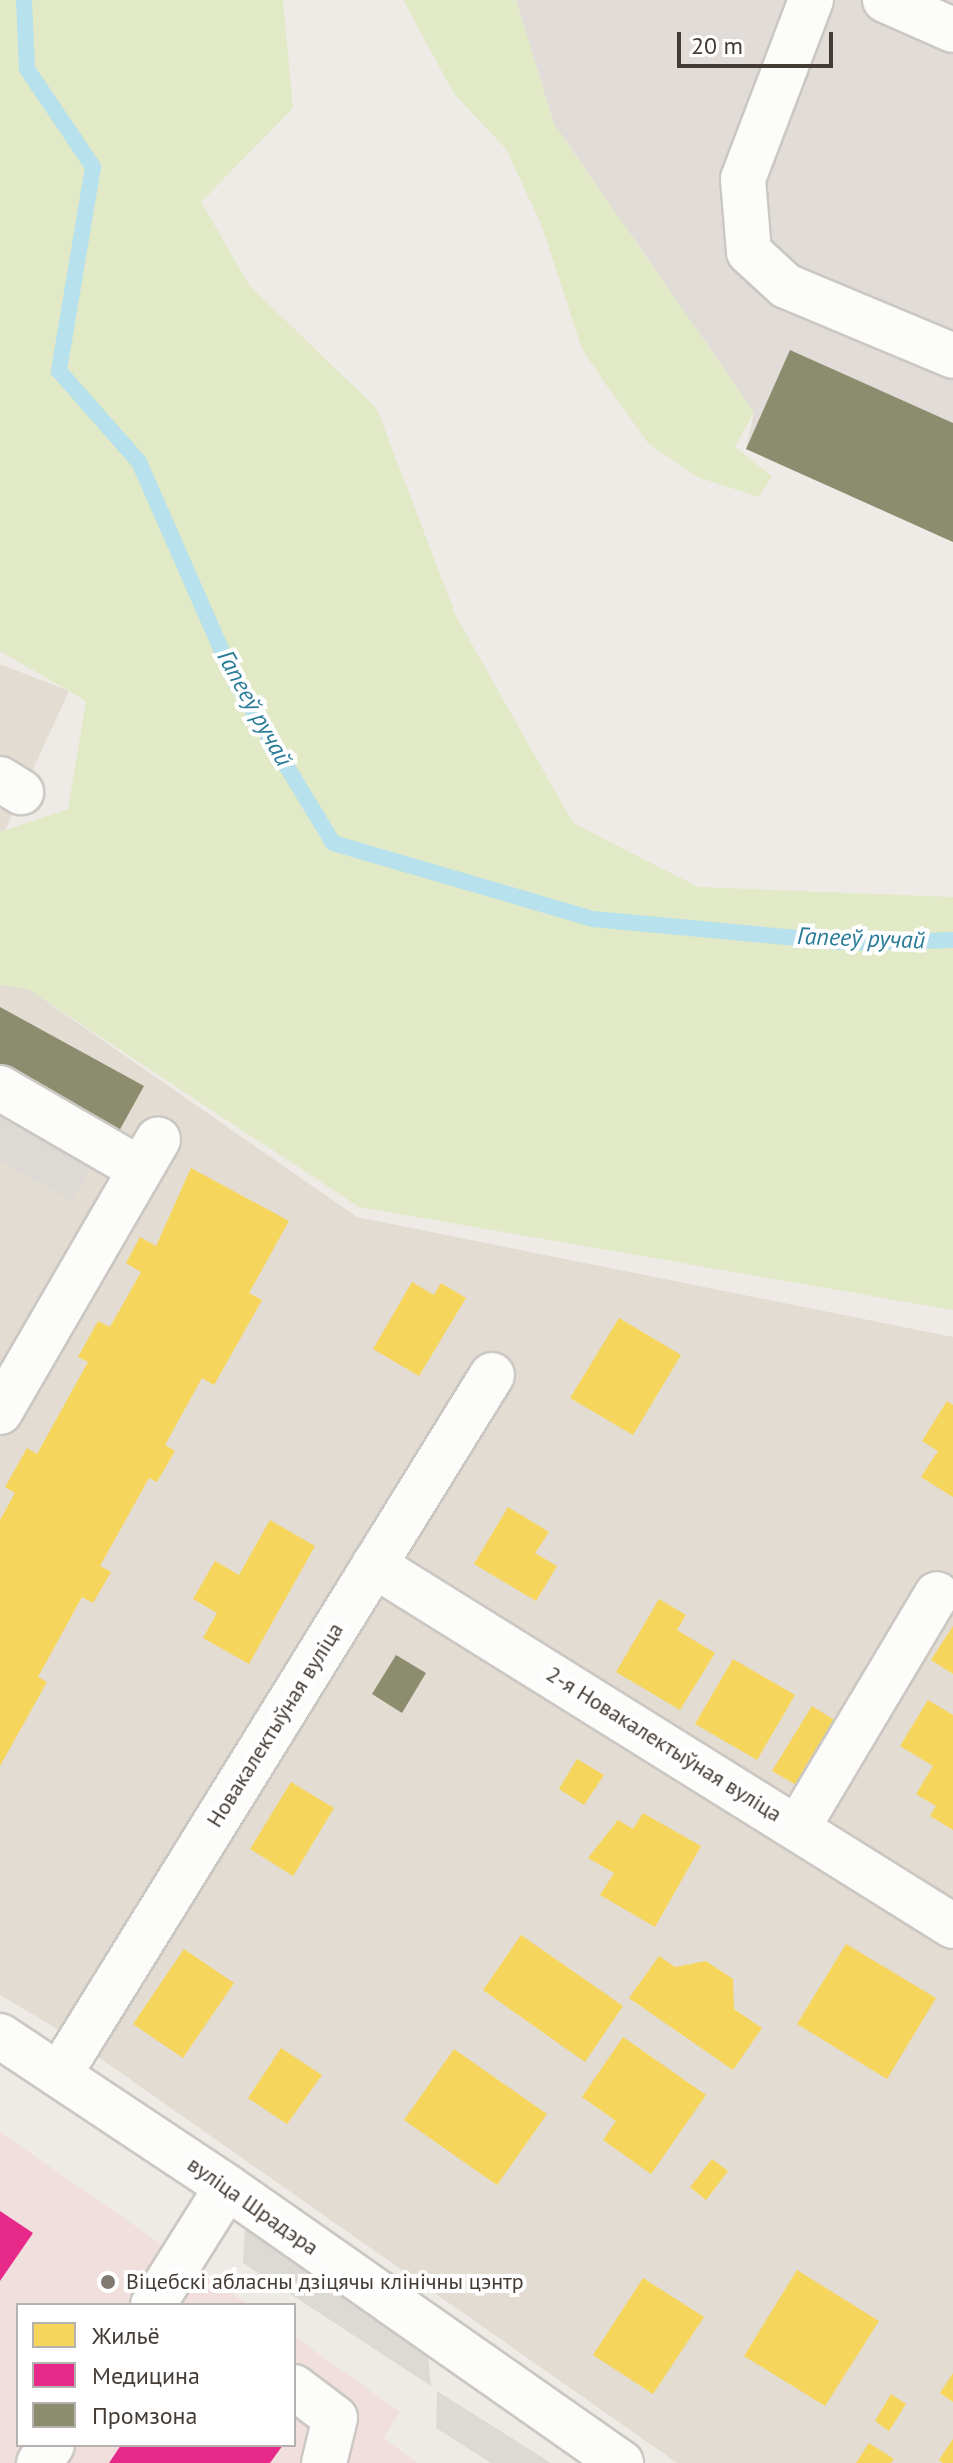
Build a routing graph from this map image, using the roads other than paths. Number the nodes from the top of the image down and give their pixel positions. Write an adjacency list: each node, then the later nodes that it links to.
1 (811, 0): 4 (street)
2 (885, 0): 3 (street)
3 (953, 30)
4 (953, 356)
5 (0, 1088): 7 (street)
6 (492, 1375): 8 (street, Новакалектыўная вуліца)
7 (0, 1412)
8 (374, 1565): 10 (street, 2-я Новакалектыўная вуліца); 13 (street, Новакалектыўная вуліца)
9 (937, 1594): 10 (street)
10 (798, 1827): 11 (street, 2-я Новакалектыўная вуліца)
11 (953, 1926)
12 (0, 2036): 13 (street, вуліца Шрадэра)
13 (59, 2075): 14 (street, вуліца Шрадэра)
14 (227, 2187): 15 (street); 18 (street, вуліца Шрадэра)
15 (168, 2300)
16 (296, 2389): 17 (street)
17 (324, 2463)
18 (621, 2463)

